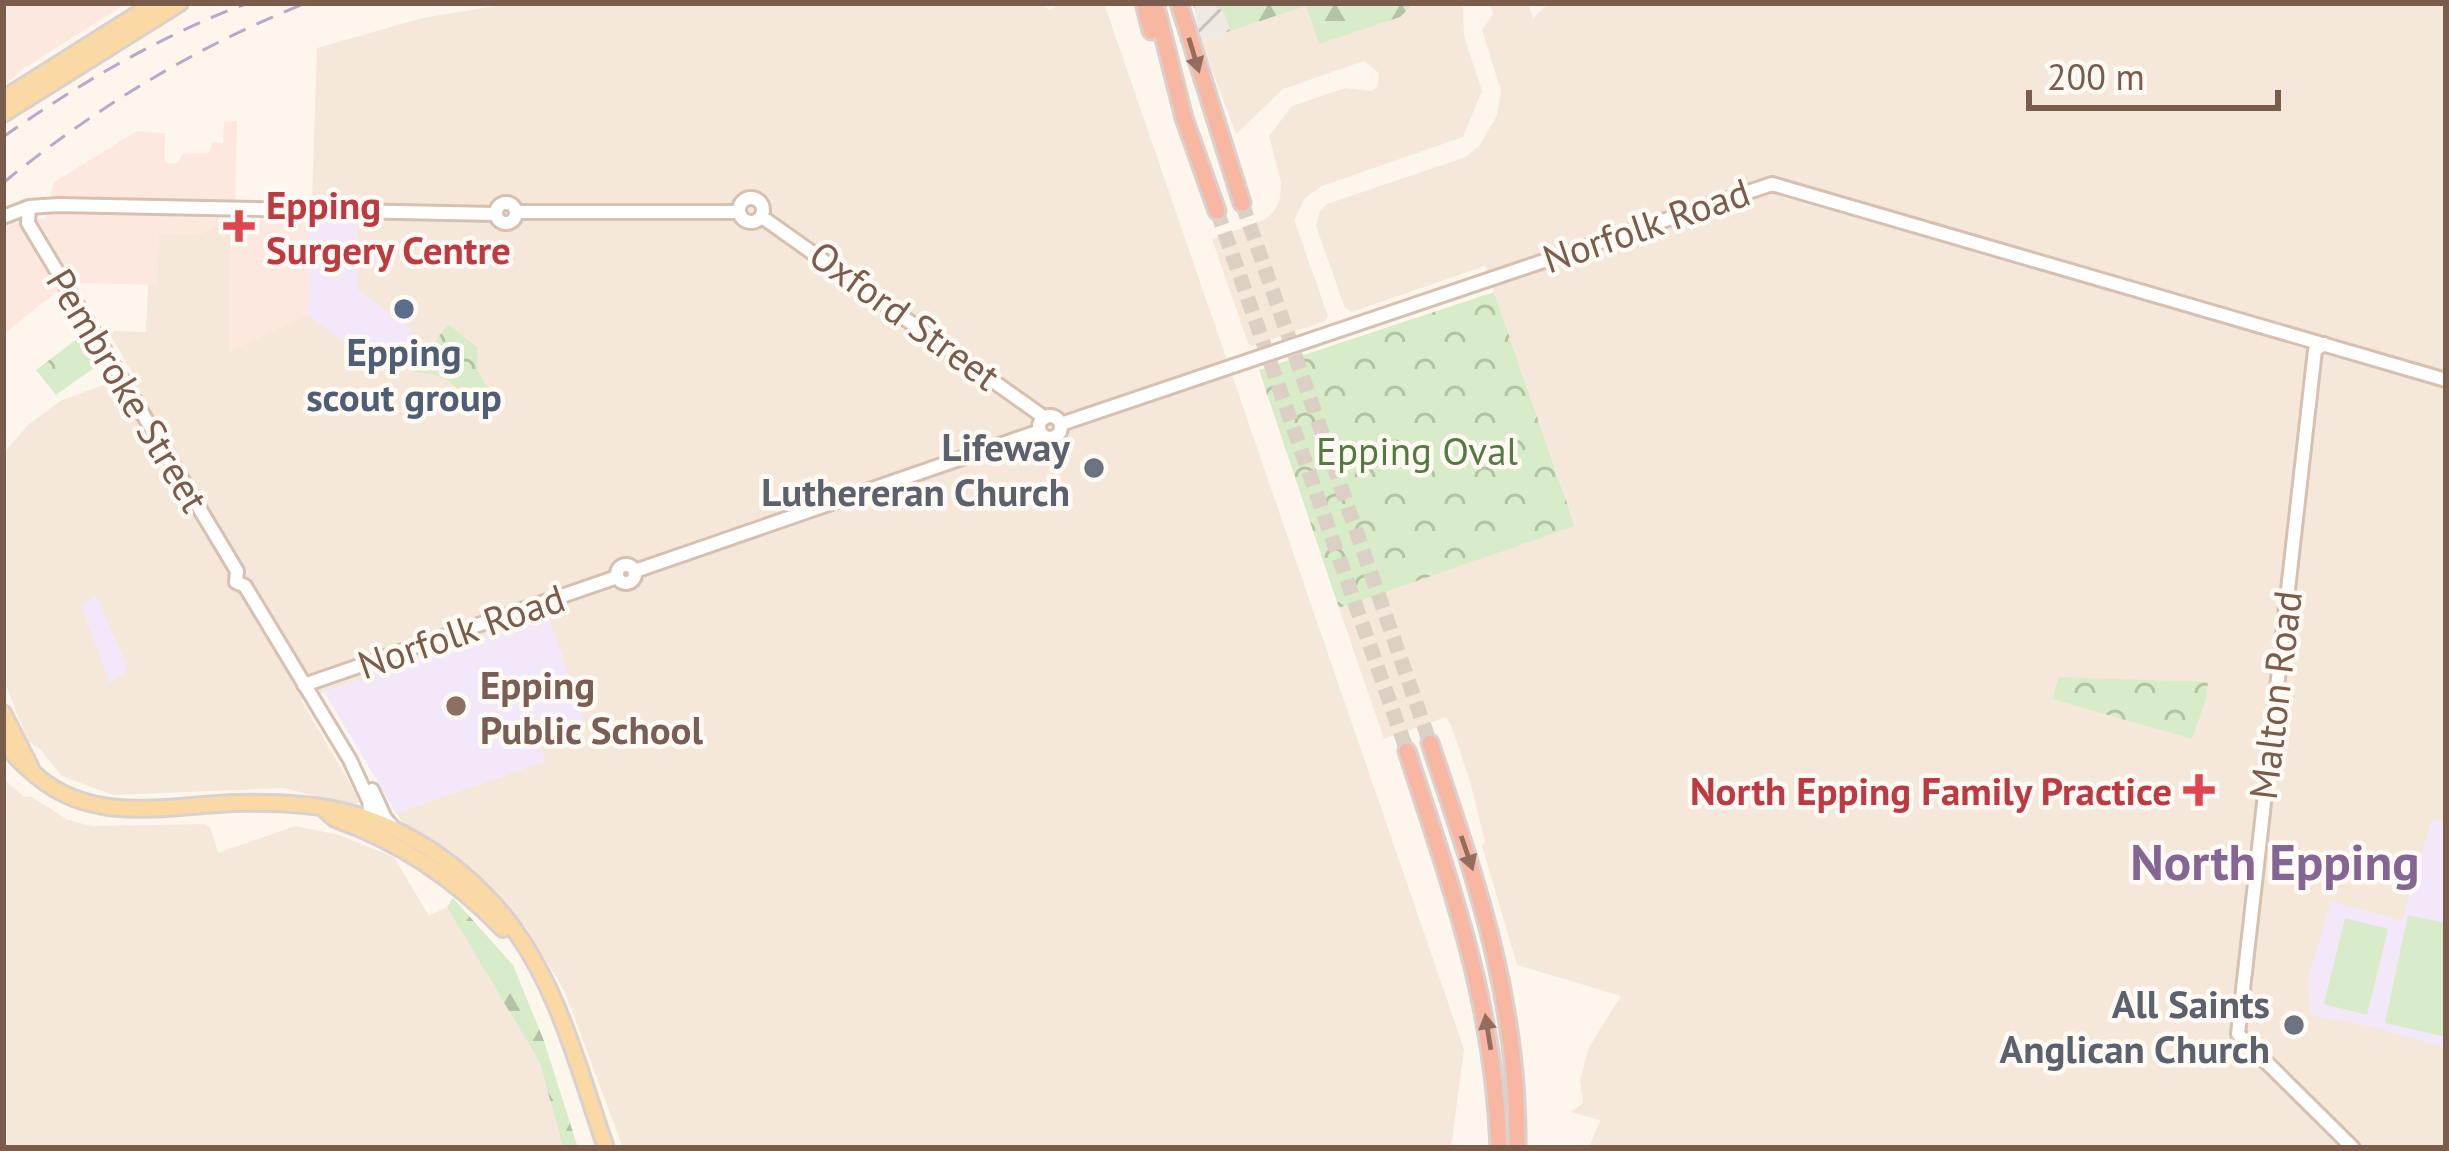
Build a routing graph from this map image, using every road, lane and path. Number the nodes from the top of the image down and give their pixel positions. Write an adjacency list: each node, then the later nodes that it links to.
1 (142, 3): 7 (main road)
2 (154, 3): 7 (main road)
3 (180, 3): 9 (main road)
4 (1144, 3): 10 (highway)
5 (1156, 3): 10 (highway)
6 (1179, 3): 11 (highway, one-way to 11)
7 (110, 32): 8 (main road)
8 (3, 99)
9 (3, 114)
10 (1184, 118): 13 (highway)
11 (1242, 203)
12 (29, 207): 14 (street); 18 (street, Oxford Street); 19 (street, Pembroke Street)
13 (1217, 211)
14 (3, 217)
15 (2324, 344): 16 (street, Norfolk Road); 17 (street, Norfolk Road); 31 (street, Malton Road)
16 (2446, 380)
17 (1060, 424): 18 (street, Oxford Street)
18 (1042, 425): 19 (street, Norfolk Road)
19 (304, 685): 24 (street)
20 (3, 713): 25 (main road)
21 (3, 737): 25 (main road)
22 (1430, 742): 30 (highway, one-way to 30)
23 (1407, 751): 29 (highway, one-way to 23)
24 (350, 760): 26 (street); 27 (street)
25 (33, 772): 26 (main road)
26 (373, 828): 27 (main road); 28 (main road)
27 (399, 832): 28 (main road)
28 (601, 1148)
29 (1498, 1148)
30 (1517, 1148)
31 (2353, 1148)

